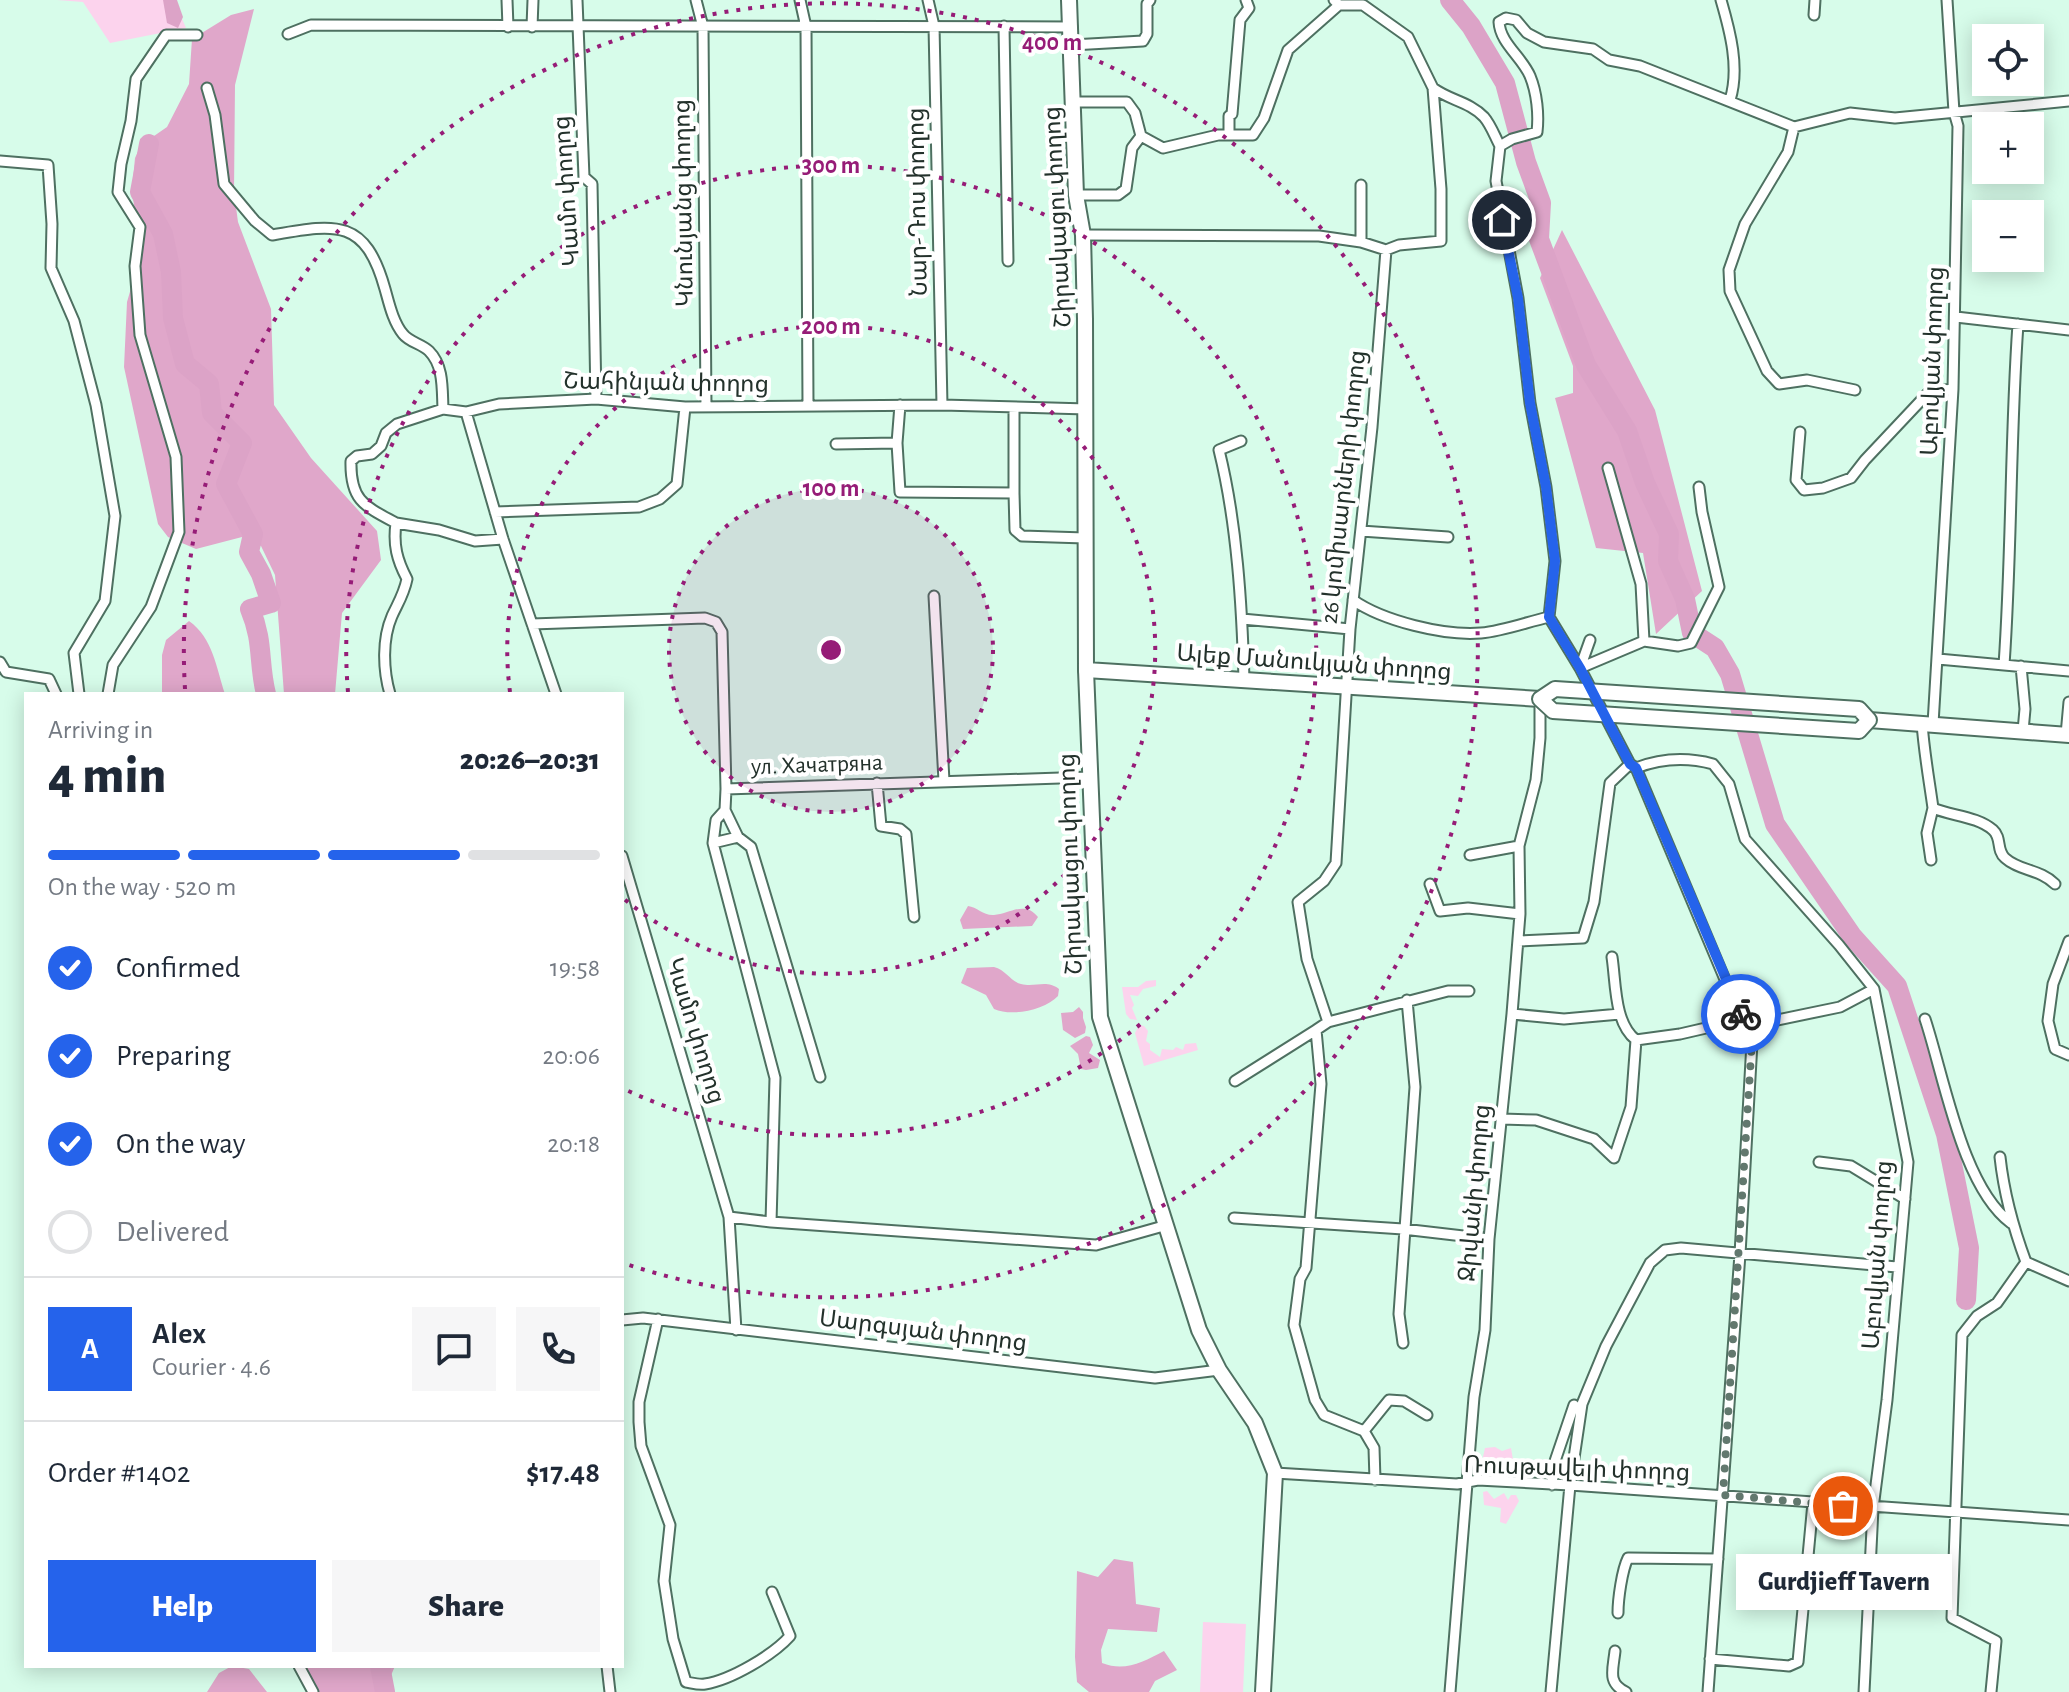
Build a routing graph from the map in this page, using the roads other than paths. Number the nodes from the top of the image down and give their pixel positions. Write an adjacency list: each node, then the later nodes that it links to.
1 (507, 0): 17 (street)
2 (533, 0): 18 (street)
3 (577, 0): 19 (street, Կամո փողոց)
4 (696, 0): 20 (street, Կնունյանց փողոց)
5 (800, 0): 21 (street)
6 (928, 0): 15 (street, Նար-Դոս փողոց)
7 (1069, 0): 22 (main road, Շիրակացու փողոց)
8 (1150, 0): 25 (street)
9 (1246, 0): 33 (street)
10 (1721, 0): 28 (street)
11 (1815, 0): 14 (street)
12 (1947, 0): 31 (street, Աբովյան փողոց)
13 (1337, 2): 27 (street); 33 (street)
14 (1814, 15)
15 (934, 26): 16 (street); 21 (street); 51 (street, Նար-Դոս փողոց)
16 (1004, 26): 22 (street); 42 (street)
17 (508, 27): 18 (street); 23 (street)
18 (532, 27): 19 (street)
19 (577, 27): 20 (street); 48 (street, Կամո փողոց)
20 (703, 27): 21 (street); 52 (street, Կնունյանց փողոց)
21 (806, 27): 49 (street)
22 (1072, 27): 25 (main road, Շիրակացու փողոց)
23 (288, 34)
24 (197, 35): 90 (street)
25 (1072, 45): 30 (main road, Շիրակացու փողոց)
26 (207, 88): 55 (street)
27 (1433, 88): 35 (street); 41 (street)
28 (1730, 100): 32 (street); 35 (street)
29 (2069, 101): 31 (street)
30 (1074, 102): 34 (street); 38 (main road, Շիրակացու փողոց)
31 (1954, 112): 32 (street); 43 (street, Աբովյան փողոց)
32 (1794, 127): 47 (street)
33 (1229, 135): 34 (street)
34 (1141, 136): 38 (street)
35 (1500, 146): 73 (street)
36 (0, 161): 89 (street)
37 (1361, 185): 40 (street)
38 (1076, 195): 39 (main road, Շիրակացու փողոց)
39 (1083, 235): 40 (street); 56 (main road, Շիրակացու փողոց)
40 (1361, 242): 41 (street)
41 (1386, 250): 67 (street, 26 կոմիսարների փողոց)
42 (1008, 261)
43 (1956, 317): 44 (street); 46 (street, Աբովյան փողոց)
44 (2018, 324): 45 (street); 81 (street)
45 (2069, 330)
46 (1953, 389): 58 (street); 79 (street, Աբովյան փողոց)
47 (1855, 390)
48 (596, 399): 53 (street, Շահինյան փողոց); 57 (street, Շահինյան փողոց)
49 (808, 405): 50 (street, Շահինյան փողոց); 52 (street, Շահինյան փողոց)
50 (900, 405): 51 (street, Շահինյան փողոց); 60 (street)
51 (942, 405): 54 (street, Շահինյան փողոց)
52 (706, 406): 53 (street, Շահինյան փողոց)
53 (685, 407): 65 (street)
54 (1014, 407): 56 (street, Շահինյան փողոց); 64 (street)
55 (443, 409): 57 (street, Շահինյան փողոց); 66 (street, Շահինյան փողոց)
56 (1087, 409): 69 (main road, Շիրակացու փողոց)
57 (466, 412): 65 (street)
58 (1800, 432)
59 (1241, 441): 74 (street)
60 (897, 443): 61 (street); 64 (street)
61 (836, 444)
62 (1608, 468): 78 (street)
63 (1699, 487): 78 (street)
64 (1014, 493): 69 (street)
65 (495, 512): 70 (street)
66 (396, 523): 70 (street); 91 (street)
67 (1361, 531): 68 (street); 72 (street, 26 կոմիսարների փողոց)
68 (1448, 537)
69 (1085, 538): 84 (main road, Շիրակացու փողոց)
70 (503, 539): 75 (street)
71 (934, 596): 101 (street)
72 (1353, 600): 73 (street); 76 (street, 26 կոմիսարների փողոց)
73 (1549, 617): 83 (street)
74 (1242, 619): 76 (street); 86 (street)
75 (532, 624): 92 (street); 103 (street, ул. Хачатряна)
76 (1350, 629): 87 (street, 26 կոմիսարների փողոց)
77 (1590, 640): 83 (street)
78 (1644, 641): 83 (street)
79 (1938, 659): 81 (street); 96 (street, Աբովյան փողոց)
80 (0, 662): 88 (street)
81 (2004, 665): 82 (street)
82 (2021, 666): 85 (street); 97 (street)
83 (1580, 668): 99 (street)
84 (1086, 670): 86 (main road, Ալեք Մանուկյան փողոց); 100 (main road, Շիրակացու փողոց)
85 (2069, 671)
86 (1244, 680): 87 (main road, Ալեք Մանուկյան փողոց)
87 (1346, 687): 93 (main road, Ալեք Մանուկյան փողոց); 125 (street, 26 կոմիսարների փողոց)
88 (55, 692)
89 (79, 692)
90 (108, 692)
91 (390, 692)
92 (555, 692)
93 (1540, 699): 95 (main road, Ալեք Մանուկյան փողոց, bridge); 95 (main road, Ալեք Մանուկյան փողոց, bridge); 108 (street, Ջիվանի փողոց)
94 (2069, 702): 98 (street)
95 (1869, 720): 96 (main road, Ալեք Մանուկյան փողոց)
96 (1928, 724): 97 (main road, Ալեք Մանուկյան փողոց); 104 (street, Աբովյան փողոց)
97 (2023, 731): 98 (main road, Ալեք Մանուկյան փողոց)
98 (2068, 735)
99 (1633, 766): 116 (street); 119 (street, Աբովյան փողոց); 126 (street)
100 (1090, 777): 101 (street, ул. Хачатряна); 141 (main road, Շիրակացու փողոց)
101 (944, 781): 102 (street, ул. Хачатряна)
102 (877, 783): 103 (street, ул. Хачатряна); 115 (street)
103 (726, 789): 105 (street)
104 (1933, 808): 110 (street, Աբովյան փողոց); 113 (street)
105 (725, 810): 106 (street); 107 (street)
106 (738, 837): 107 (street); 130 (street)
107 (713, 843): 138 (street)
108 (1519, 846): 109 (street); 114 (street, Ջիվանի փողոց)
109 (1470, 855)
110 (1931, 860)
111 (624, 863): 136 (street, Կամո փողոց)
112 (1430, 884): 114 (street)
113 (2055, 884)
114 (1520, 914): 116 (street, Ջիվանի փողոց)
115 (914, 917)
116 (1518, 941): 122 (street, Ջիվանի փողոց)
117 (2069, 941): 129 (street)
118 (1612, 957): 123 (street)
119 (1874, 989): 126 (street); 135 (street, Աբովյան փողոց)
120 (1469, 991): 121 (street)
121 (1407, 1000): 125 (street); 142 (street)
122 (1512, 1014): 123 (street); 132 (street, Ջիվանի փողոց)
123 (1620, 1014): 128 (street)
124 (1925, 1019): 140 (street)
125 (1328, 1022): 127 (street)
126 (1749, 1022): 128 (street); 144 (street)
127 (1316, 1030): 131 (street); 139 (street)
128 (1636, 1040): 132 (street)
129 (2069, 1055)
130 (820, 1077)
131 (1235, 1081)
132 (1502, 1119): 143 (street, Ջիվանի փողոց)
133 (2000, 1157): 140 (street)
134 (1819, 1162): 135 (street)
135 (1905, 1199): 146 (street, Աբովյան փողոց)
136 (729, 1217): 138 (street); 150 (street, Կամո փողոց)
137 (1234, 1218): 139 (street)
138 (771, 1222): 141 (street)
139 (1311, 1222): 142 (street); 155 (street)
140 (2011, 1223): 145 (street)
141 (1167, 1225): 152 (main road, Շիրակացու փողոց)
142 (1403, 1229): 143 (street); 151 (street)
143 (1489, 1239): 158 (street, Ջիվանի փողոց)
144 (1740, 1254): 146 (street); 160 (street); 161 (street)
145 (2026, 1262): 147 (street); 164 (street)
146 (1897, 1267): 163 (street, Աբովյան փողոց)
147 (2069, 1281)
148 (658, 1319): 149 (street, Սարգսյան փողոց); 150 (street, Սարգսյան փողոց); 167 (street)
149 (624, 1320)
150 (736, 1330): 152 (street, Սարգսյան փողոց)
151 (1403, 1343)
152 (1219, 1370): 156 (main road, Շիրակացու փողոց)
153 (1574, 1405): 159 (street)
154 (1427, 1415): 155 (street)
155 (1364, 1431): 157 (street)
156 (1275, 1473): 157 (street, Ռուսթավելի փողոց); 175 (main road, Շիրակացու փողոց)
157 (1375, 1480): 158 (street, Ռուսթավելի փողոց)
158 (1468, 1481): 159 (street, Ռուսթավելի փողոց); 176 (street, Ջիվանի փողոց)
159 (1552, 1485): 160 (street, Ռուսթավելի փողոց)
160 (1570, 1485): 161 (street, Ռուսթավելի փողոց); 177 (street)
161 (1723, 1495): 162 (street, Ռուսթավելի փողոց); 166 (street)
162 (1813, 1503): 163 (street, Ռուսթավելի փողոց); 170 (street)
163 (1873, 1508): 164 (street, Ռուսթավելի փողոց); 180 (street, Աբովյան փողոց)
164 (1955, 1513): 165 (street, Ռուսթավելի փողոց); 181 (street)
165 (2069, 1520)
166 (1718, 1559): 168 (street); 170 (street)
167 (772, 1592)
168 (1618, 1613)
169 (1615, 1651): 178 (street)
170 (1710, 1659): 179 (street)
171 (300, 1668): 173 (street)
172 (607, 1668): 174 (street)
173 (313, 1692)
174 (610, 1692)
175 (1263, 1692)
176 (1450, 1692)
177 (1551, 1692)
178 (1626, 1692)
179 (1708, 1692)
180 (1864, 1692)
181 (1991, 1692)

